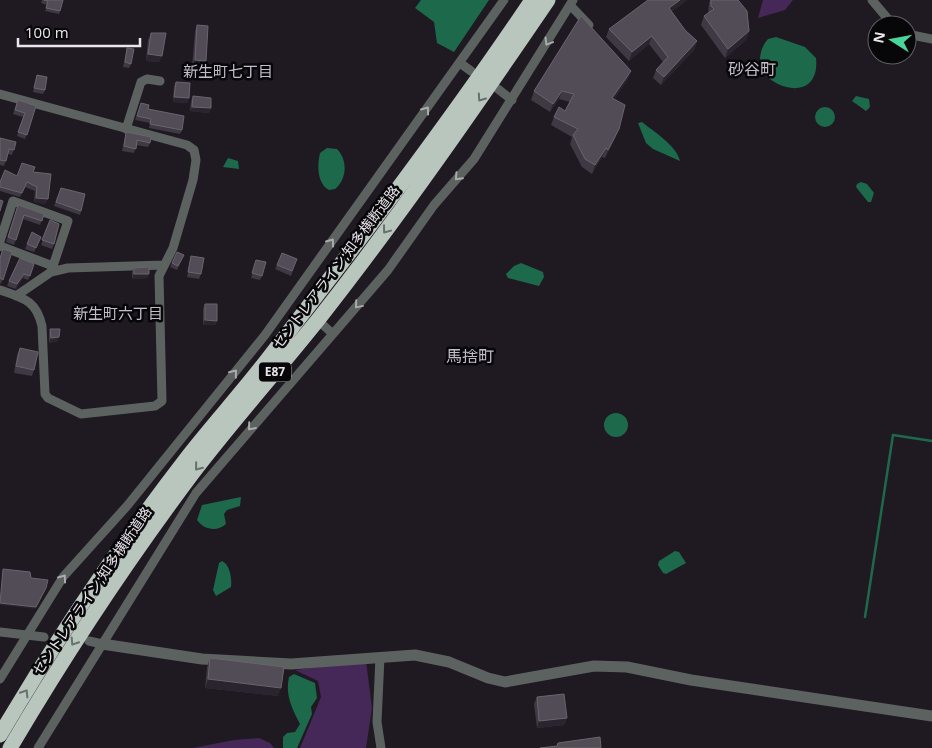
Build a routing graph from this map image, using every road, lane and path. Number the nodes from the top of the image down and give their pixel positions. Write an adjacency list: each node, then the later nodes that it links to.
1 (504, 0): 10 (street)
2 (532, 0): 33 (highway, セントレアライン;知多横断道路 / E87, one-way to 2)
3 (548, 0): 34 (highway, セントレアライン;知多横断道路 / E87, one-way to 34)
4 (872, 0): 6 (street)
5 (572, 2): 7 (street); 15 (street, one-way to 15)
6 (885, 15)
7 (595, 33)
8 (917, 36): 9 (street)
9 (932, 38)
10 (460, 63): 11 (street); 26 (street, one-way to 10)
11 (471, 70)
12 (160, 81): 16 (street)
13 (498, 89): 15 (street)
14 (0, 94): 16 (street)
15 (512, 100): 24 (street, one-way to 24)
16 (126, 129): 19 (street)
17 (0, 240): 20 (street)
18 (0, 246): 20 (street)
19 (164, 264): 20 (street); 22 (street)
20 (52, 269): 22 (street)
21 (0, 290): 22 (street)
22 (16, 296)
23 (323, 325): 24 (street)
24 (333, 334): 29 (street, one-way to 29)
25 (0, 632): 26 (street)
26 (27, 636): 27 (street); 31 (street)
27 (44, 637)
28 (89, 641): 29 (street)
29 (102, 644): 30 (street); 35 (street)
30 (380, 657): 32 (street); 36 (street)
31 (0, 679)
32 (932, 716)
33 (0, 735)
34 (10, 748)
35 (38, 748)
36 (380, 748)

